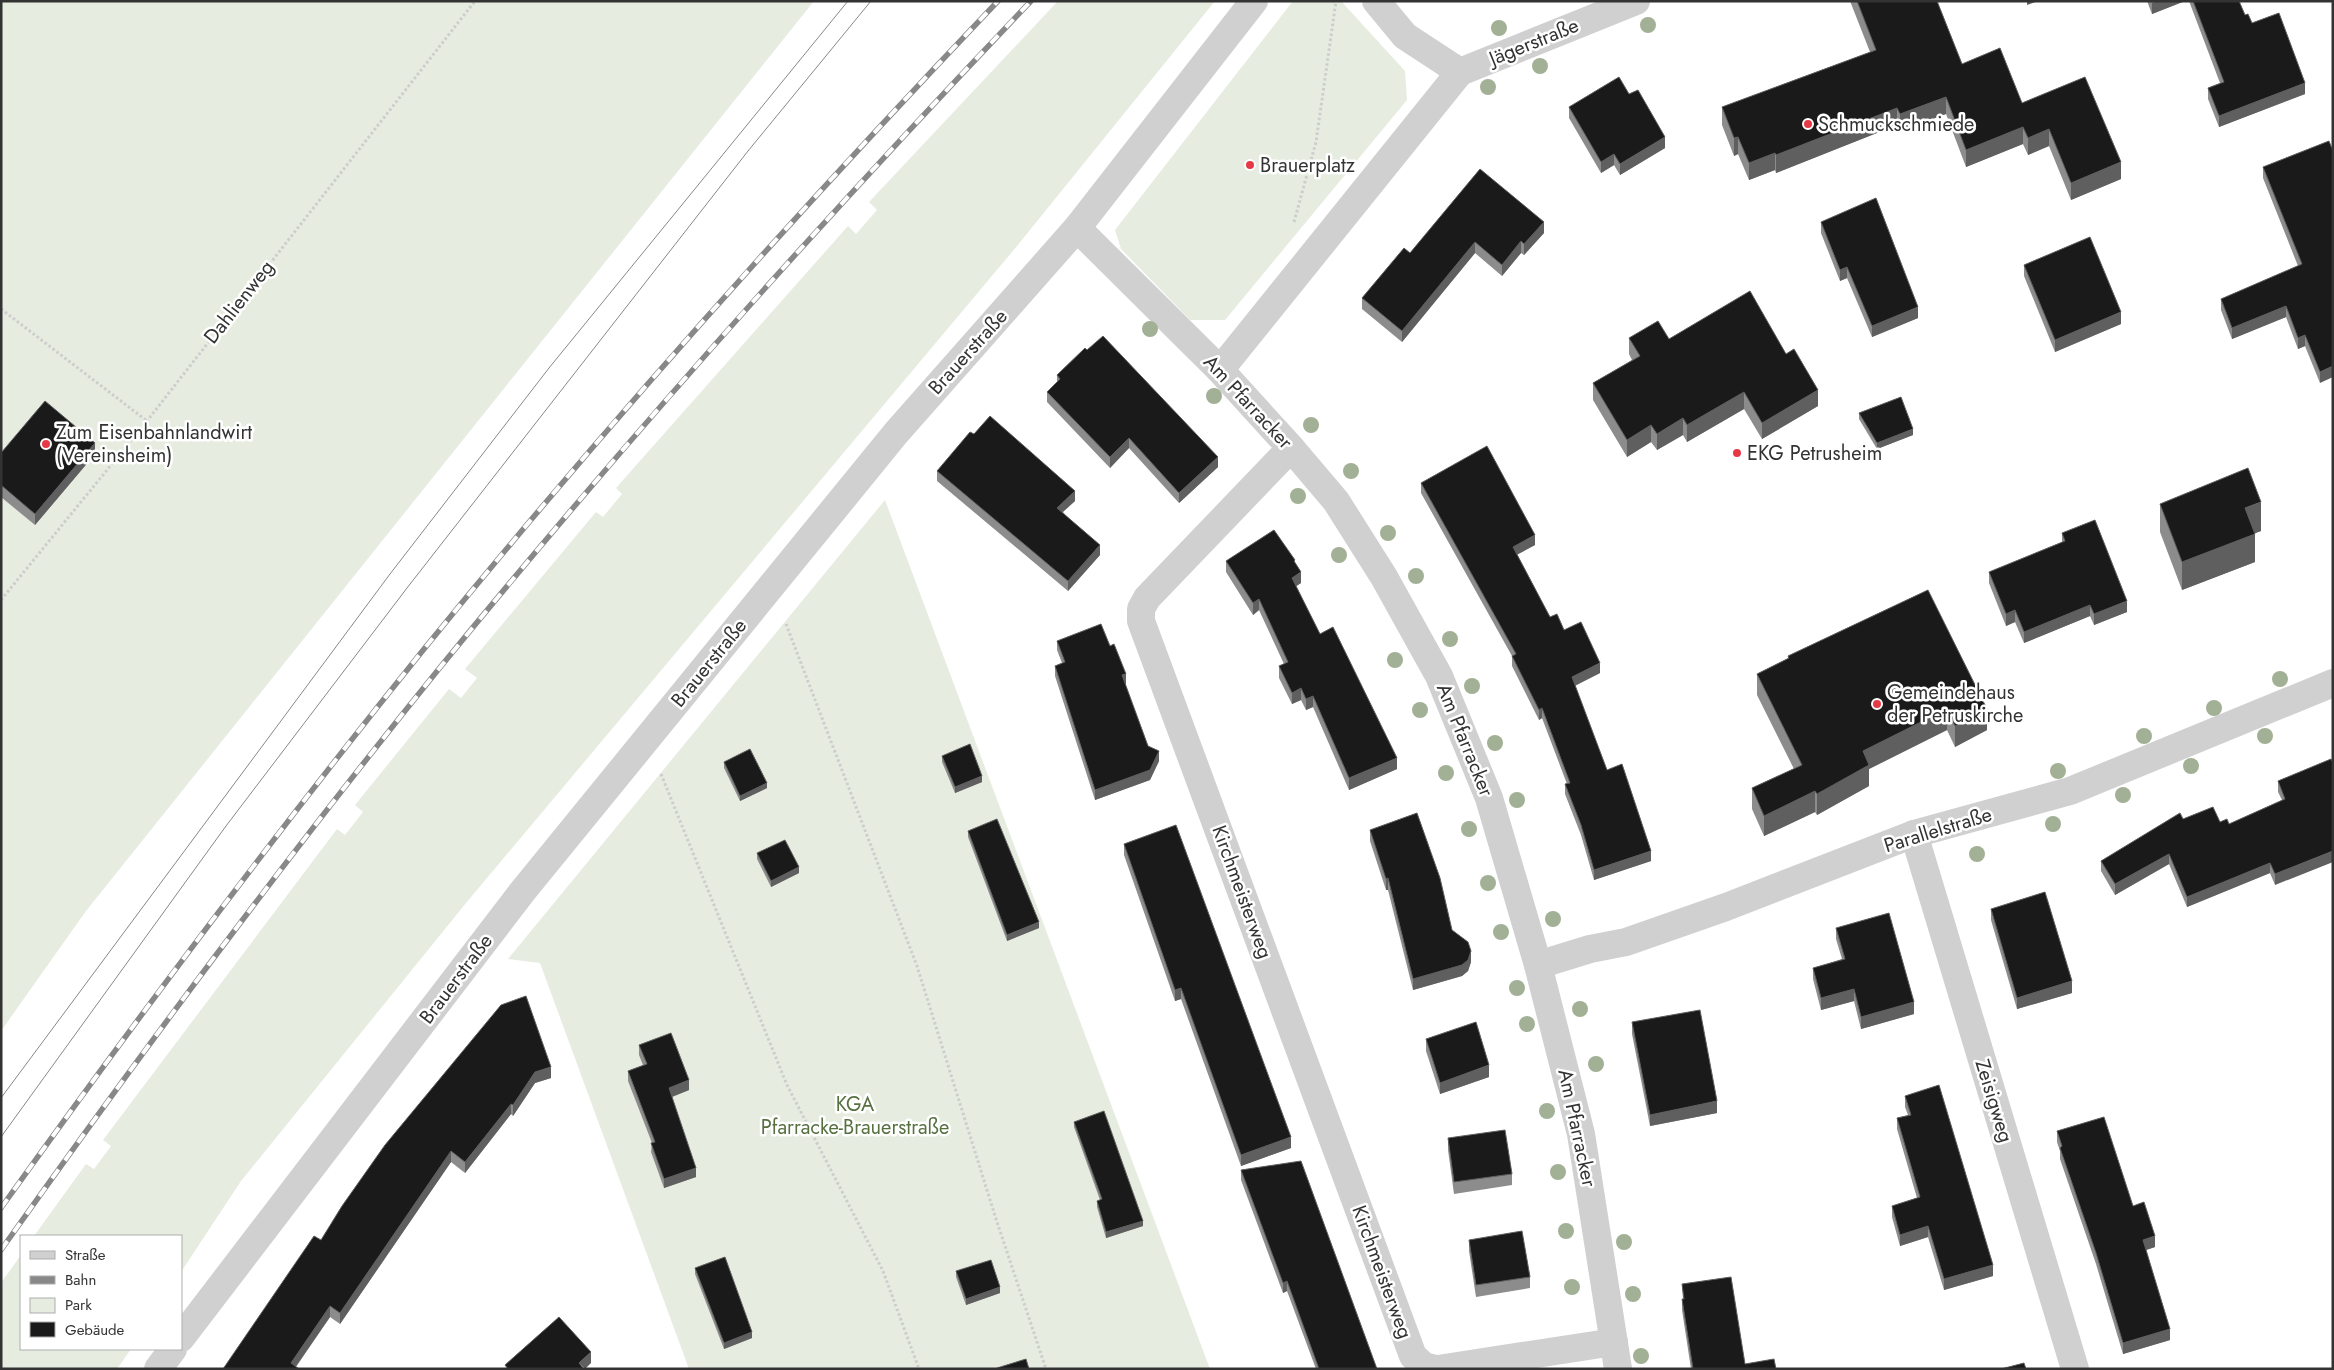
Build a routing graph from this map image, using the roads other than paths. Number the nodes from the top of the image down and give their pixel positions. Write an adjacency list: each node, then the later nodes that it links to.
1 (1254, 1): 5 (street, Brauerstraße)
2 (1376, 1): 4 (street)
3 (1636, 1): 4 (street, Jägerstraße)
4 (1460, 72): 6 (street)
5 (1077, 228): 6 (street, Am Pfarracker); 11 (street, Brauerstraße)
6 (1220, 370): 7 (street, Am Pfarracker)
7 (1291, 448): 10 (street, Am Pfarracker); 15 (street, Kirchmeisterweg)
8 (2333, 683): 9 (street, Parallelstraße)
9 (1914, 834): 10 (street, Parallelstraße); 17 (street, Zeisigweg)
10 (1538, 965): 12 (street, Am Pfarracker)
11 (182, 1337)
12 (1614, 1342): 15 (street, Kirchmeisterweg); 16 (street, Am Pfarracker)
13 (172, 1350): 14 (street)
14 (158, 1369)
15 (1437, 1369)
16 (1618, 1369)
17 (2075, 1369)

